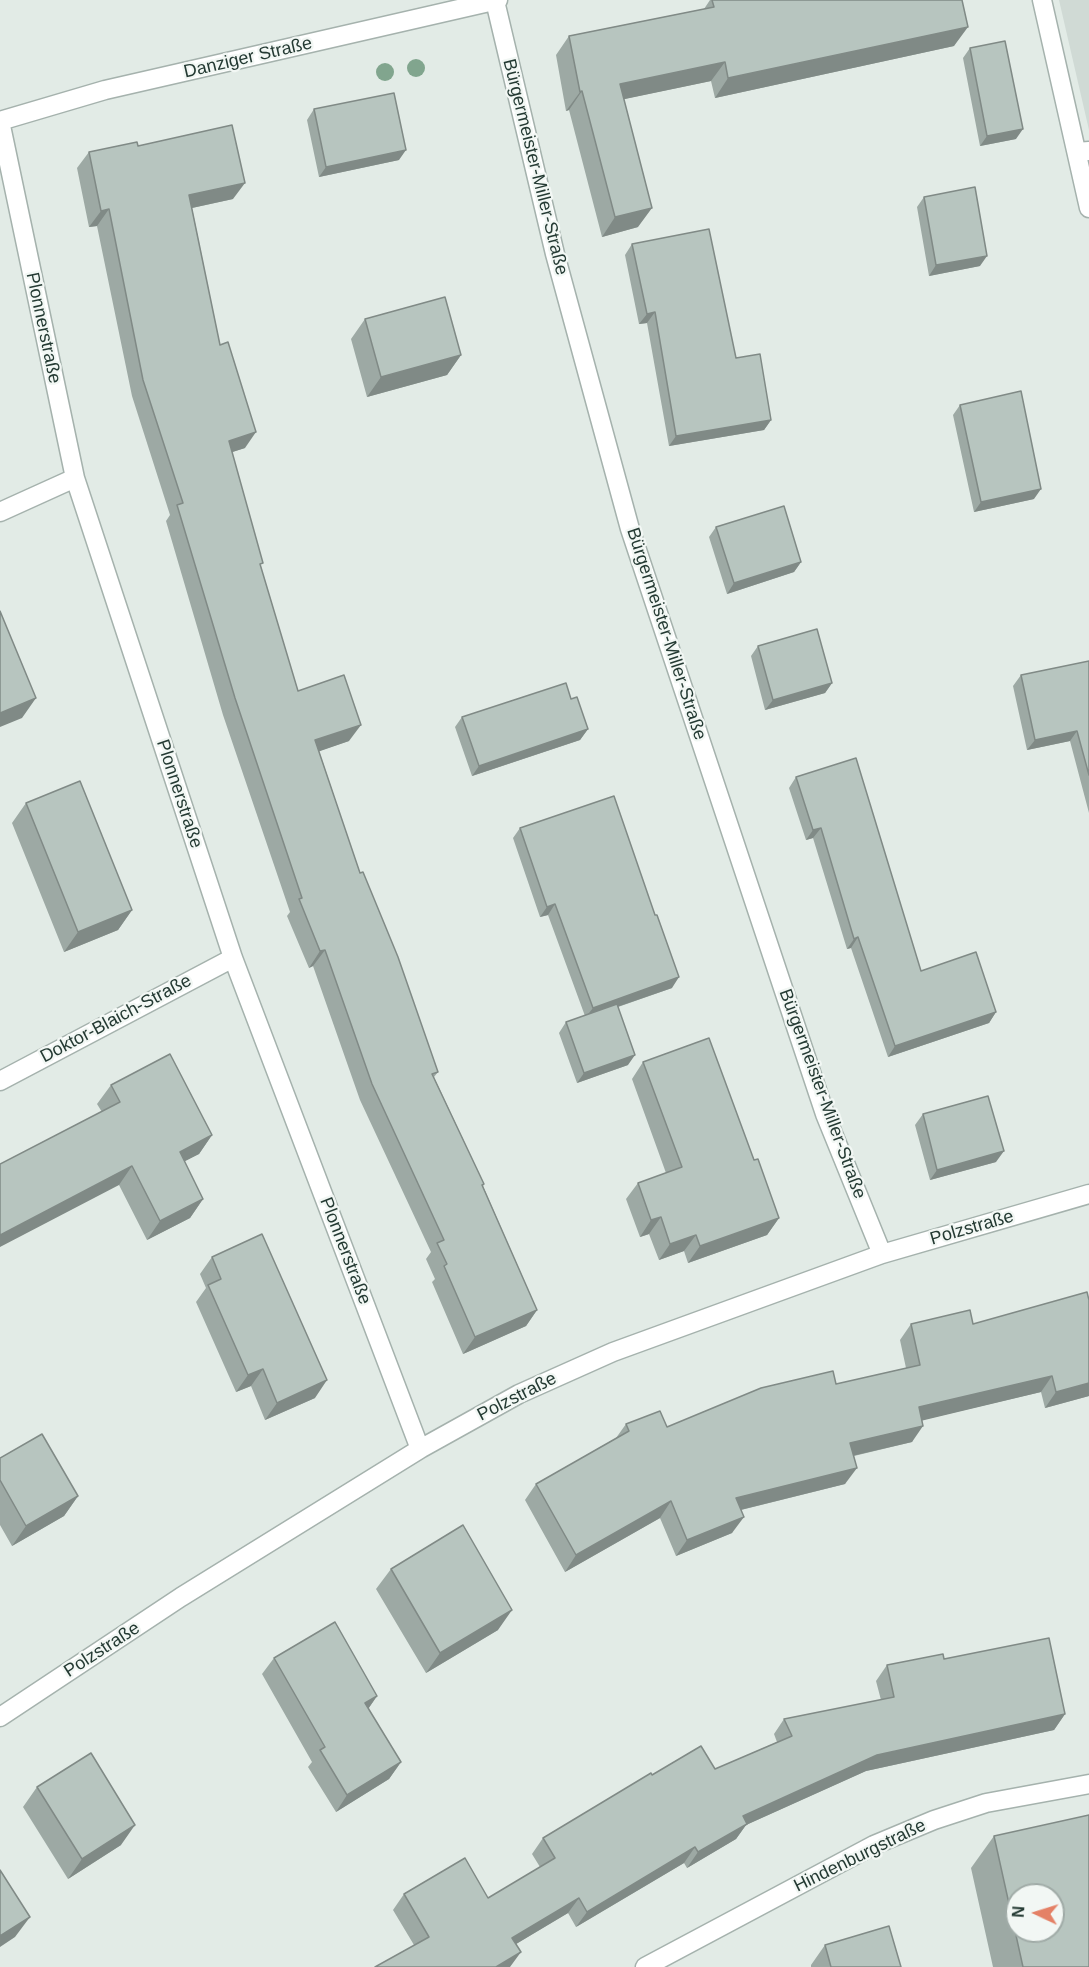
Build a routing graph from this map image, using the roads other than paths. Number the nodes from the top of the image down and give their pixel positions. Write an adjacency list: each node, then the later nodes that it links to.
1 (1042, 0): 4 (street)
2 (496, 1): 3 (street, Danziger Straße); 11 (street, Bürgermeister-Miller-Straße)
3 (0, 121): 6 (street, Plonnerstraße)
4 (1083, 152): 5 (street)
5 (1089, 208)
6 (75, 478): 7 (street); 8 (street, Plonnerstraße)
7 (0, 512)
8 (233, 958): 9 (street, Doktor-Blaich-Straße); 12 (street, Plonnerstraße)
9 (0, 1081)
10 (1089, 1194): 11 (street, Polzstraße)
11 (882, 1254): 12 (street, Polzstraße)
12 (420, 1449): 13 (street, Polzstraße)
13 (0, 1717)
14 (1089, 1784): 15 (street, Hindenburgstraße)
15 (645, 1967)

